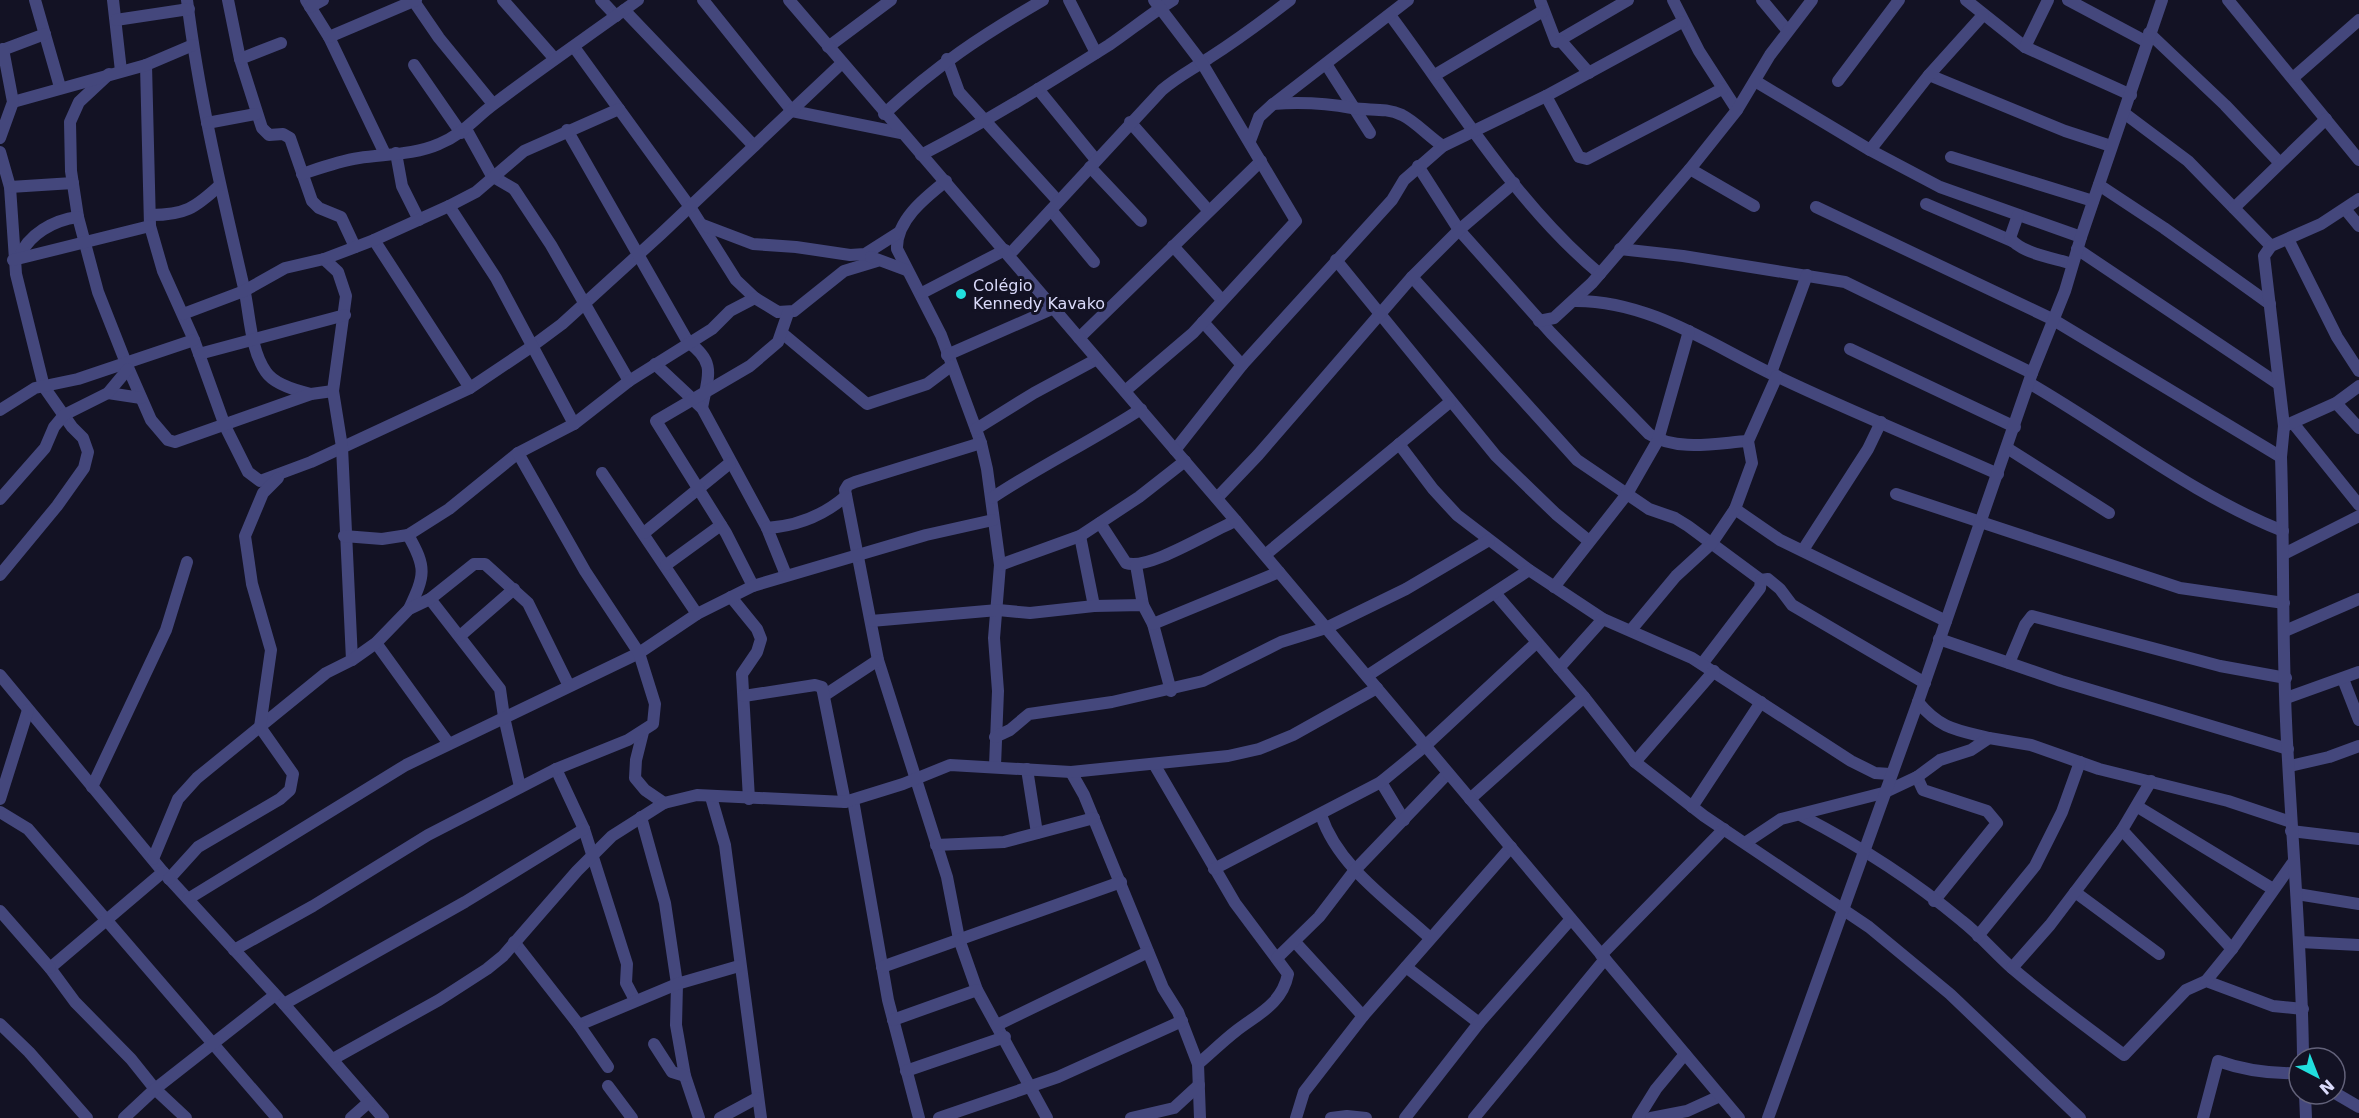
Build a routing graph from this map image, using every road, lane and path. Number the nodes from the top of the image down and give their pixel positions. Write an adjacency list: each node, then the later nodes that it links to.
1 (35, 0): 38 (street)
2 (113, 0): 34 (street)
3 (228, 0): 51 (street)
4 (323, 0): 27 (street)
5 (414, 0): 39 (street); 72 (street)
6 (503, 0): 50 (street)
7 (601, 0): 31 (street)
8 (638, 0): 31 (street)
9 (703, 0): 76 (street)
10 (789, 0): 45 (street)
11 (891, 0): 45 (street)
12 (1043, 0): 52 (street)
13 (1069, 0): 49 (street)
14 (1173, 0): 28 (street)
15 (1290, 0): 54 (street)
16 (1408, 0): 32 (street)
17 (1628, 0): 41 (street)
18 (1673, 0): 36 (street)
19 (1762, 0): 37 (street)
20 (1812, 0): 37 (street)
21 (1899, 0): 64 (street)
22 (1966, 0): 33 (street)
23 (2048, 0): 46 (street)
24 (2067, 0): 40 (street)
25 (2162, 0): 40 (street)
26 (2228, 0): 62 (street)
27 (308, 4): 39 (street)
28 (1158, 4): 49 (street); 54 (street)
29 (188, 5): 34 (street); 43 (street)
30 (1541, 5): 41 (street); 60 (street)
31 (620, 13): 44 (street); 95 (street)
32 (1390, 15): 55 (street); 60 (street)
33 (1983, 15): 46 (street); 61 (street)
34 (116, 20): 48 (street)
35 (2359, 20): 62 (street)
36 (1682, 22): 59 (street); 67 (street)
37 (1787, 30): 63 (street)
38 (45, 34): 47 (street); 65 (street)
39 (329, 37): 100 (street)
40 (2148, 37): 68 (street); 105 (street)
41 (1561, 41): 59 (street)
42 (281, 43): 51 (street)
43 (193, 45): 57 (street); 86 (street)
44 (574, 47): 50 (street); 75 (street)
45 (828, 47): 53 (street)
46 (2025, 47): 68 (street)
47 (2, 50): 70 (street)
48 (119, 53): 57 (street); 58 (street)
49 (1096, 53): 66 (street)
50 (554, 58): 72 (street)
51 (240, 59): 79 (street)
52 (947, 59): 80 (street); 84 (street)
53 (842, 63): 76 (street); 80 (street)
54 (1202, 63): 83 (street); 85 (street)
55 (1326, 64): 73 (street); 74 (street)
56 (414, 65): 88 (street)
57 (142, 66): 58 (street); 131 (street)
58 (115, 73): 65 (street); 71 (street)
59 (1589, 73): 69 (street)
60 (1436, 75): 89 (street)
61 (1929, 75): 97 (street); 98 (street)
62 (2294, 77): 82 (street)
63 (1755, 81): 77 (street); 98 (street)
64 (1838, 81)
65 (66, 85): 70 (street); 71 (street)
66 (1038, 89): 84 (street); 106 (street)
67 (1722, 89): 69 (street); 77 (street)
68 (2131, 95): 78 (street)
69 (1545, 96): 89 (street)
70 (13, 102): 93 (street)
71 (78, 102): 112 (street)
72 (494, 104): 88 (street)
73 (1272, 105): 74 (street); 81 (street)
74 (1353, 108): 91 (street); 92 (street)
75 (619, 109): 87 (street); 123 (street)
76 (792, 111): 90 (street); 95 (street)
77 (1737, 111): 108 (street)
78 (2124, 113): 97 (street); 125 (street)
79 (256, 114): 86 (street); 109 (street)
80 (884, 114): 90 (street)
81 (1259, 117): 83 (street); 94 (street)
82 (2326, 119): 103 (street); 105 (street)
83 (1236, 120): 94 (street)
84 (987, 121): 101 (street); 121 (street)
85 (1130, 122): 106 (street); 127 (street)
86 (207, 123): 115 (street)
87 (567, 130): 110 (street); 149 (street)
88 (464, 131): 100 (street); 110 (street)
89 (1473, 132): 96 (street); 113 (street)
90 (901, 133): 101 (street)
91 (1370, 133)
92 (1423, 133): 96 (street); 107 (street)
93 (0, 138)
94 (1250, 141): 104 (street)
95 (754, 146): 123 (street)
96 (1443, 146): 107 (street)
97 (2111, 146): 114 (street)
98 (1870, 150): 128 (street)
99 (0, 152): 116 (street)
100 (391, 154): 109 (street); 130 (street)
101 (921, 155): 111 (street)
102 (1951, 157): 118 (street)
103 (2358, 157)
104 (1261, 161): 127 (street); 164 (street)
105 (2279, 162): 125 (street)
106 (1093, 163): 121 (street); 132 (street)
107 (1421, 163): 135 (street); 152 (street)
108 (1690, 169): 122 (street); 145 (street)
109 (302, 174): 144 (street)
110 (492, 176): 120 (street); 166 (street)
111 (946, 182): 136 (street); 147 (street)
112 (73, 183): 116 (street); 129 (street)
113 (1514, 183): 135 (street); 158 (street)
114 (2099, 185): 118 (street); 167 (street)
115 (219, 186): 131 (street); 161 (street)
116 (10, 187): 150 (street)
117 (2359, 199): 126 (street)
118 (2093, 201): 140 (street)
119 (1926, 204): 139 (street)
120 (449, 206): 130 (street); 184 (street)
121 (1055, 206): 147 (street); 154 (street)
122 (1754, 206)
123 (690, 207): 133 (street); 149 (street)
124 (1816, 207): 174 (street)
125 (2234, 208): 143 (street)
126 (2345, 209): 134 (street); 137 (street)
127 (1208, 210): 142 (street)
128 (2018, 215): 139 (street); 140 (street)
129 (78, 217): 141 (street); 150 (street)
130 (419, 219): 138 (street)
131 (150, 221): 141 (street); 171 (street)
132 (1141, 221)
133 (702, 225): 148 (street); 163 (street)
134 (2359, 226)
135 (1459, 230): 160 (street); 175 (street)
136 (898, 233): 148 (street); 156 (street)
137 (2288, 239): 143 (street); 192 (street)
138 (374, 240): 144 (street); 199 (street)
139 (2012, 241): 155 (street)
140 (2079, 243): 155 (street); 196 (street)
141 (84, 244): 150 (street); 191 (street)
142 (1173, 246): 164 (street); 180 (street)
143 (2271, 246): 167 (street)
144 (355, 247): 146 (street)
145 (1620, 249): 158 (street); 159 (street)
146 (341, 252): 151 (street); 157 (street)
147 (1007, 253): 162 (street); 168 (street)
148 (865, 254): 153 (street)
149 (637, 256): 166 (street); 183 (street)
150 (16, 259): 198 (street)
151 (324, 259): 157 (street); 161 (street)
152 (1336, 260): 170 (street); 190 (street)
153 (877, 261): 156 (street); 169 (street)
154 (1094, 262)
155 (2072, 264): 174 (street)
156 (906, 270): 162 (street)
157 (338, 272): 172 (street)
158 (1600, 274): 165 (street)
159 (1807, 275): 193 (street); 194 (street)
160 (1412, 277): 170 (street); 233 (street)
161 (244, 291): 171 (street); 181 (street)
162 (922, 293): 188 (street)
163 (755, 298): 169 (street); 183 (street)
164 (1222, 300): 176 (street)
165 (1574, 301): 173 (street); 177 (street)
166 (586, 303): 184 (street); 195 (street)
167 (2270, 304): 196 (street)
168 (1054, 308): 180 (street); 188 (street)
169 (788, 313): 179 (street)
170 (1381, 313): 206 (street); 237 (street)
171 (183, 314): 182 (street)
172 (345, 315): 181 (street); 200 (street)
173 (1554, 318): 175 (street); 178 (street)
174 (2052, 319): 194 (street); 226 (street)
175 (1539, 321): 178 (street)
176 (1203, 322): 190 (street); 201 (street)
177 (1689, 331): 193 (street); 218 (street)
178 (1551, 333): 218 (street)
179 (780, 338): 188 (street); 205 (street)
180 (1080, 338): 187 (street)
181 (253, 339): 186 (street); 203 (street)
182 (194, 340): 186 (street); 191 (street)
183 (688, 342): 189 (street); 205 (street)
184 (531, 347): 199 (street); 212 (street)
185 (1850, 349): 215 (street)
186 (199, 354): 214 (street)
187 (1097, 358): 201 (street); 217 (street)
188 (949, 361): 217 (street)
189 (655, 364): 195 (street); 205 (street)
190 (1242, 365): 224 (street)
191 (127, 366): 198 (street); 202 (street); 204 (street)
192 (2359, 371)
193 (1774, 375): 211 (street); 219 (street)
194 (2031, 378): 215 (street); 249 (street)
195 (629, 381): 212 (street)
196 (2277, 383): 213 (street)
197 (2359, 386): 207 (street)
198 (44, 387): 208 (street); 210 (street)
199 (470, 388): 222 (street)
200 (333, 391): 203 (street); 222 (street)
201 (1125, 391): 209 (street)
202 (108, 393): 204 (street); 210 (street)
203 (311, 394): 214 (street)
204 (141, 398): 214 (street)
205 (700, 400): 228 (street); 232 (street)
206 (1450, 402): 221 (street); 255 (street)
207 (2336, 403): 213 (street); 216 (street)
208 (0, 410)
209 (1141, 410): 224 (street); 236 (street)
210 (64, 415): 238 (street); 267 (street)
211 (1881, 422): 230 (street); 257 (street)
212 (574, 424): 225 (street)
213 (2288, 425): 226 (street); 239 (street)
214 (225, 426): 231 (street)
215 (2015, 427): 223 (street)
216 (2359, 428)
217 (976, 429): 220 (street)
218 (1658, 440): 219 (street); 233 (street)
219 (1748, 441): 240 (street)
220 (981, 443): 235 (street); 236 (street)
221 (1399, 444): 254 (street); 259 (street)
222 (342, 447): 231 (street); 252 (street)
223 (2007, 448): 230 (street); 241 (street)
224 (1175, 450): 227 (street)
225 (518, 453): 251 (street); 294 (street)
226 (2281, 457): 249 (street)
227 (1185, 461): 237 (street); 245 (street)
228 (730, 463): 232 (street); 248 (street)
229 (602, 473): 250 (street)
230 (1998, 474): 246 (street)
231 (281, 476): 319 (street)
232 (698, 490): 247 (street); 250 (street)
233 (1627, 494): 255 (street); 256 (street)
234 (1896, 494): 246 (street)
235 (846, 496): 248 (street); 260 (street)
236 (992, 498): 243 (street)
237 (1217, 498): 244 (street)
238 (0, 499)
239 (2359, 505)
240 (1735, 509): 256 (street); 257 (street)
241 (2109, 513)
242 (2359, 516): 258 (street)
243 (993, 520): 260 (street); 263 (street)
244 (1236, 520): 259 (street); 264 (street)
245 (1100, 523): 253 (street); 264 (street)
246 (1981, 524): 277 (street); 285 (street)
247 (721, 525): 262 (street); 270 (street)
248 (767, 528): 268 (street)
249 (2283, 531): 258 (street)
250 (644, 533): 262 (street)
251 (408, 535): 252 (street); 280 (street)
252 (344, 536): 295 (street)
253 (1080, 536): 263 (street); 279 (street)
254 (1489, 540): 265 (street); 287 (street)
255 (1589, 541): 271 (street)
256 (1712, 543): 269 (street); 288 (street)
257 (1803, 550): 285 (street)
258 (2284, 554): 277 (street)
259 (1265, 555): 266 (street)
260 (857, 557): 268 (street); 284 (street)
261 (187, 562): 341 (street)
262 (666, 565): 282 (street)
263 (1000, 565): 281 (street)
264 (1136, 565): 278 (street)
265 (1528, 570): 271 (street); 273 (street)
266 (1280, 572): 286 (street); 287 (street)
267 (0, 575)
268 (786, 575): 270 (street)
269 (1761, 580): 298 (street); 306 (street)
270 (753, 586): 274 (street)
271 (1554, 587): 283 (street)
272 (514, 590): 275 (street); 290 (street); 307 (street)
273 (1495, 593): 293 (street); 303 (street)
274 (731, 597): 282 (street); 311 (street)
275 (430, 599): 280 (street); 290 (street)
276 (2359, 599): 289 (street)
277 (2284, 603): 289 (street)
278 (1143, 605): 279 (street); 286 (street)
279 (1094, 606): 281 (street)
280 (409, 609): 292 (street)
281 (998, 610): 284 (street); 321 (street)
282 (697, 614): 294 (street)
283 (1603, 619): 288 (street); 299 (street)
284 (871, 621): 296 (street)
285 (1946, 621): 291 (street)
286 (1153, 624): 309 (street)
287 (1326, 628): 303 (street); 309 (street)
288 (1631, 630): 298 (street)
289 (2285, 631): 304 (street)
290 (460, 636): 317 (street)
291 (1939, 639): 297 (street); 306 (street)
292 (376, 643): 295 (street); 323 (street)
293 (1536, 643): 299 (street); 324 (street)
294 (639, 653): 307 (street); 320 (street)
295 (352, 660): 319 (street)
296 (878, 660): 310 (street); 338 (street)
297 (2009, 663): 304 (street); 326 (street)
298 (1702, 664): 300 (street)
299 (1559, 668): 312 (street)
300 (1714, 671): 314 (street); 327 (street)
301 (2359, 672): 305 (street)
302 (0, 675): 316 (street)
303 (1367, 676): 308 (street)
304 (2286, 678): 313 (street)
305 (2343, 679): 313 (street); 318 (street)
306 (1924, 683): 315 (street)
307 (569, 686): 317 (street)
308 (1377, 688): 324 (street); 329 (street)
309 (1171, 691): 321 (street)
310 (825, 695): 311 (street); 348 (street)
311 (744, 696): 345 (street)
312 (1584, 697): 327 (street); 347 (street)
313 (2286, 698): 326 (street)
314 (1761, 702): 336 (street); 350 (street)
315 (1918, 702): 322 (street); 336 (street)
316 (28, 710): 341 (street); 346 (street)
317 (504, 717): 323 (street); 342 (street)
318 (2359, 720)
319 (260, 727): 369 (street); 373 (street)
320 (643, 732): 332 (street); 349 (street)
321 (995, 737): 330 (street)
322 (1989, 738): 328 (street); 337 (street)
323 (449, 744): 378 (street)
324 (1425, 746): 335 (street); 340 (street)
325 (2359, 746): 331 (street)
326 (2288, 749): 331 (street)
327 (1635, 762): 350 (street)
328 (2080, 762): 339 (street); 385 (street)
329 (1154, 764): 334 (street); 371 (street)
330 (995, 766): 333 (street); 338 (street)
331 (2290, 766): 358 (street)
332 (556, 769): 342 (street); 359 (street)
333 (1027, 769): 334 (street); 362 (street)
334 (1071, 772): 356 (street)
335 (1448, 773): 347 (street); 357 (street)
336 (1890, 774): 343 (street)
337 (1917, 777): 343 (street); 379 (street)
338 (916, 778): 348 (street); 365 (street)
339 (2151, 781): 351 (street); 358 (street)
340 (1381, 782): 353 (street); 357 (street)
341 (92, 787): 369 (street)
342 (520, 787): 393 (street)
343 (1883, 793): 354 (street); 367 (street)
344 (711, 797): 345 (street); 349 (street); 398 (street)
345 (749, 798): 348 (street)
346 (0, 799)
347 (1470, 799): 366 (street)
348 (849, 801): 399 (street)
349 (664, 803): 355 (street)
350 (1692, 807): 360 (street)
351 (2138, 807): 361 (street); 375 (street)
352 (0, 812): 384 (street)
353 (1321, 815): 371 (street); 372 (street)
354 (1802, 816): 364 (street); 367 (street)
355 (641, 817): 368 (street); 404 (street)
356 (1094, 818): 362 (street); 374 (street)
357 (1404, 820): 372 (street)
358 (2291, 827): 363 (street); 370 (street)
359 (584, 829): 368 (street); 406 (street)
360 (1724, 829): 364 (street); 396 (street)
361 (2121, 831): 376 (street); 392 (street)
362 (1037, 833): 365 (street)
363 (2359, 839)
364 (1745, 843): 381 (street)
365 (936, 845): 387 (street)
366 (1511, 848): 383 (street); 386 (street)
367 (1863, 852): 379 (street); 381 (street)
368 (591, 859): 388 (street); 407 (street)
369 (153, 860): 373 (street)
370 (2294, 861): 375 (street); 377 (street)
371 (1214, 869): 397 (street)
372 (1355, 870): 386 (street); 389 (street)
373 (166, 876): 378 (street); 384 (street)
374 (1121, 882): 387 (street); 394 (street)
375 (2273, 889): 392 (street)
376 (2075, 892): 395 (street); 402 (street)
377 (2297, 894): 380 (street); 390 (street)
378 (189, 899): 393 (street)
379 (1934, 900): 385 (street)
380 (2359, 904)
381 (1842, 909): 457 (street); 458 (street)
382 (0, 911): 401 (street)
383 (1571, 919): 396 (street); 412 (street)
384 (107, 921): 401 (street); 417 (street)
385 (1978, 936): 402 (street)
386 (1430, 938): 400 (street)
387 (958, 939): 399 (street); 405 (street)
388 (514, 942): 414 (street); 421 (street)
389 (1295, 942): 397 (street); 409 (street)
390 (2300, 942): 391 (street); 408 (street)
391 (2359, 945)
392 (2232, 949): 403 (street)
393 (234, 950): 406 (street)
394 (1148, 952): 411 (street); 415 (street)
395 (2159, 954)
396 (1603, 957): 420 (street); 453 (street)
397 (1277, 958): 422 (street)
398 (739, 966): 404 (street); 432 (street)
399 (882, 967): 410 (street)
400 (1406, 967): 409 (street); 412 (street)
401 (50, 968): 430 (street)
402 (2012, 968): 403 (street)
403 (2206, 981): 408 (street)
404 (677, 984): 407 (street); 426 (street)
405 (977, 990): 410 (street); 415 (street)
406 (279, 999): 417 (street); 421 (street)
407 (635, 1000): 414 (street)
408 (2303, 1009): 419 (street)
409 (1363, 1016): 449 (street)
410 (893, 1020): 424 (street)
411 (1182, 1021): 422 (street); 429 (street)
412 (1479, 1023): 452 (street)
413 (0, 1024): 434 (street)
414 (579, 1025): 423 (street)
415 (997, 1025): 416 (street)
416 (1005, 1037): 424 (street); 429 (street)
417 (212, 1044): 430 (street); 437 (street)
418 (654, 1044): 426 (street)
419 (2303, 1046)
420 (1685, 1054): 431 (street); 454 (street)
421 (333, 1059): 433 (street)
422 (1198, 1064): 427 (street)
423 (608, 1067)
424 (906, 1071): 444 (street)
425 (2287, 1073): 459 (street)
426 (685, 1076): 441 (street)
427 (1199, 1085): 447 (street); 448 (street)
428 (608, 1086): 440 (street)
429 (1030, 1087): 445 (street); 446 (street)
430 (155, 1089): 435 (street); 436 (street)
431 (1720, 1096): 455 (street); 456 (street)
432 (757, 1098): 442 (street); 443 (street)
433 (369, 1102): 438 (street); 439 (street)
434 (87, 1118)
435 (124, 1118)
436 (186, 1118)
437 (277, 1118)
438 (351, 1118)
439 (383, 1118)
440 (632, 1118)
441 (699, 1118)
442 (720, 1118)
443 (761, 1118)
444 (919, 1118)
445 (939, 1118)
446 (1047, 1118)
447 (1131, 1118)
448 (1200, 1118)
449 (1296, 1118)
450 (1331, 1118): 451 (street)
451 (1366, 1118)
452 (1405, 1118)
453 (1474, 1118)
454 (1638, 1118)
455 (1651, 1118)
456 (1738, 1118)
457 (1768, 1118)
458 (2080, 1118)
459 (2203, 1118)

